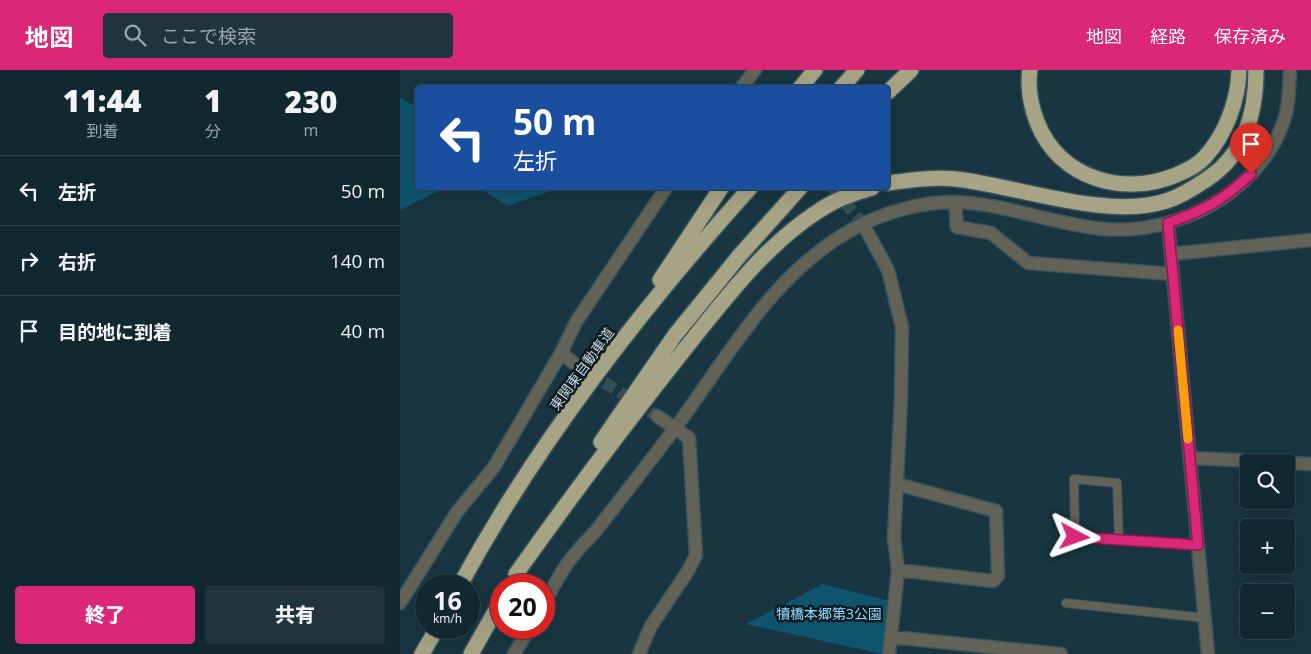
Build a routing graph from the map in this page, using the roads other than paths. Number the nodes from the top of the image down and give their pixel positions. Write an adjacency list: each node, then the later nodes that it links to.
1 (755, 70): 9 (street)
2 (815, 70): 10 (highway)
3 (857, 70): 11 (highway)
4 (911, 70): 12 (highway)
5 (1030, 70): 6 (highway)
6 (1238, 70)
7 (1256, 70): 13 (highway)
8 (1290, 70): 20 (street)
9 (743, 85)
10 (802, 85)
11 (844, 85)
12 (890, 90)
13 (890, 183)
14 (665, 190): 26 (street)
15 (720, 190): 25 (highway)
16 (748, 190): 25 (highway, 東関東自動車道)
17 (798, 190): 39 (highway)
18 (865, 190): 40 (highway)
19 (955, 202): 20 (street); 21 (street); 24 (street)
20 (1168, 223): 23 (street)
21 (863, 224): 29 (street); 34 (street)
22 (1311, 240): 23 (street)
23 (1171, 254): 24 (street)
24 (1173, 274): 30 (street)
25 (616, 348): 38 (highway, 東関東自動車道)
26 (561, 353): 27 (street); 42 (street)
27 (574, 363)
28 (657, 416): 29 (street)
29 (674, 429): 41 (street); 52 (street)
30 (1190, 458): 31 (street); 36 (street)
31 (1240, 460)
32 (1295, 463): 33 (street)
33 (1311, 464)
34 (897, 484): 37 (street); 37 (street)
35 (1119, 540): 35 (lane); 36 (lane)
36 (1198, 545): 44 (street)
37 (898, 570): 46 (street)
38 (466, 574)
39 (517, 574)
40 (517, 574)
41 (555, 585)
42 (400, 603)
43 (1066, 603): 44 (lane)
44 (1205, 618): 55 (street)
45 (490, 620): 50 (highway)
46 (890, 637): 53 (street); 54 (street)
47 (430, 639): 49 (highway)
48 (523, 639): 51 (street)
49 (422, 654)
50 (471, 654)
51 (514, 654)
52 (639, 654)
53 (889, 654)
54 (1061, 654)
55 (1208, 654)

